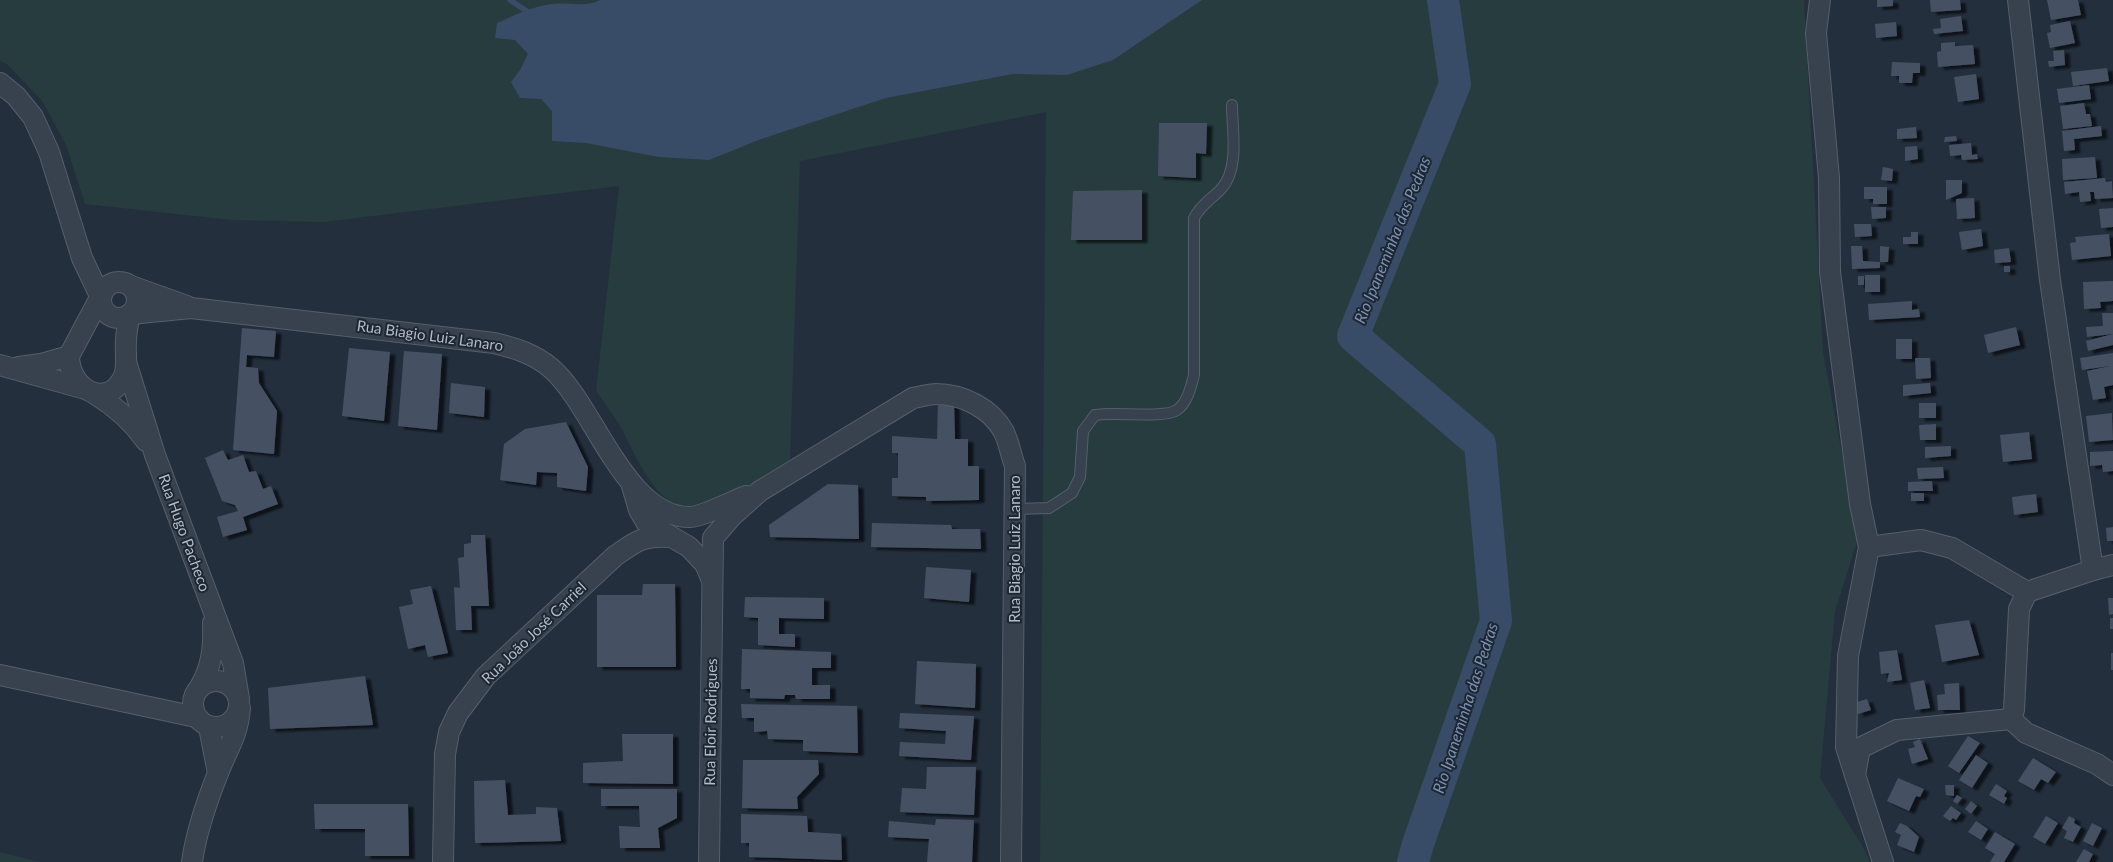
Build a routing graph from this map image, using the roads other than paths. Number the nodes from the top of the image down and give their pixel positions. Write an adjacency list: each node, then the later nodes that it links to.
1 (1820, 0): 21 (street)
2 (2018, 0): 25 (street)
3 (0, 83): 5 (street)
4 (1232, 105): 17 (lane)
5 (76, 238): 6 (street); 7 (street)
6 (126, 284): 7 (street); 8 (street, Rua Biagio Luiz Lanaro); 9 (street)
7 (101, 296): 9 (street); 10 (street)
8 (191, 308): 9 (street, Rua Biagio Luiz Lanaro); 16 (street, Rua Biagio Luiz Lanaro)
9 (130, 314): 11 (street)
10 (69, 356): 12 (street); 13 (street)
11 (126, 362): 13 (street); 14 (street, Rua Hugo Pacheco)
12 (2, 365): 13 (street)
13 (88, 391): 14 (street, Rua Hugo Pacheco)
14 (155, 455): 28 (street, Rua Hugo Pacheco)
15 (760, 491): 17 (street, Rua Biagio Luiz Lanaro); 18 (street, Rua Biagio Luiz Lanaro); 20 (street, Rua Biagio Luiz Lanaro)
16 (634, 494): 18 (street, Rua Biagio Luiz Lanaro); 19 (street, Rua Biagio Luiz Lanaro); 23 (street, Rua João José Carriel)
17 (1016, 510): 41 (street, Rua Biagio Luiz Lanaro)
18 (692, 518): 20 (street); 22 (street)
19 (670, 536): 22 (street, Rua Biagio Luiz Lanaro); 23 (street, Rua João José Carriel)
20 (713, 538): 22 (street); 26 (street, Rua Eloir Rodrigues)
21 (1869, 546): 27 (street); 36 (street)
22 (689, 547): 26 (street, Rua Eloir Rodrigues)
23 (616, 556): 39 (street, Rua João José Carriel)
24 (2113, 565): 25 (street)
25 (2093, 570): 27 (street)
26 (713, 582): 40 (street, Rua Eloir Rodrigues)
27 (2027, 592): 33 (street)
28 (213, 611): 30 (street, Rua Hugo Pacheco); 32 (street, Rua Hugo Pacheco)
29 (0, 675): 31 (street)
30 (198, 690): 31 (street); 32 (street); 34 (street)
31 (128, 702): 34 (street)
32 (240, 703): 34 (street); 35 (street, Rua Hugo Pacheco)
33 (2011, 719): 36 (street); 37 (street)
34 (202, 722): 35 (street, Rua Hugo Pacheco)
35 (218, 773): 38 (street, Rua Hugo Pacheco)
36 (1855, 775): 42 (street)
37 (2113, 775)
38 (192, 862)
39 (443, 862)
40 (709, 862)
41 (1011, 862)
42 (1884, 862)

